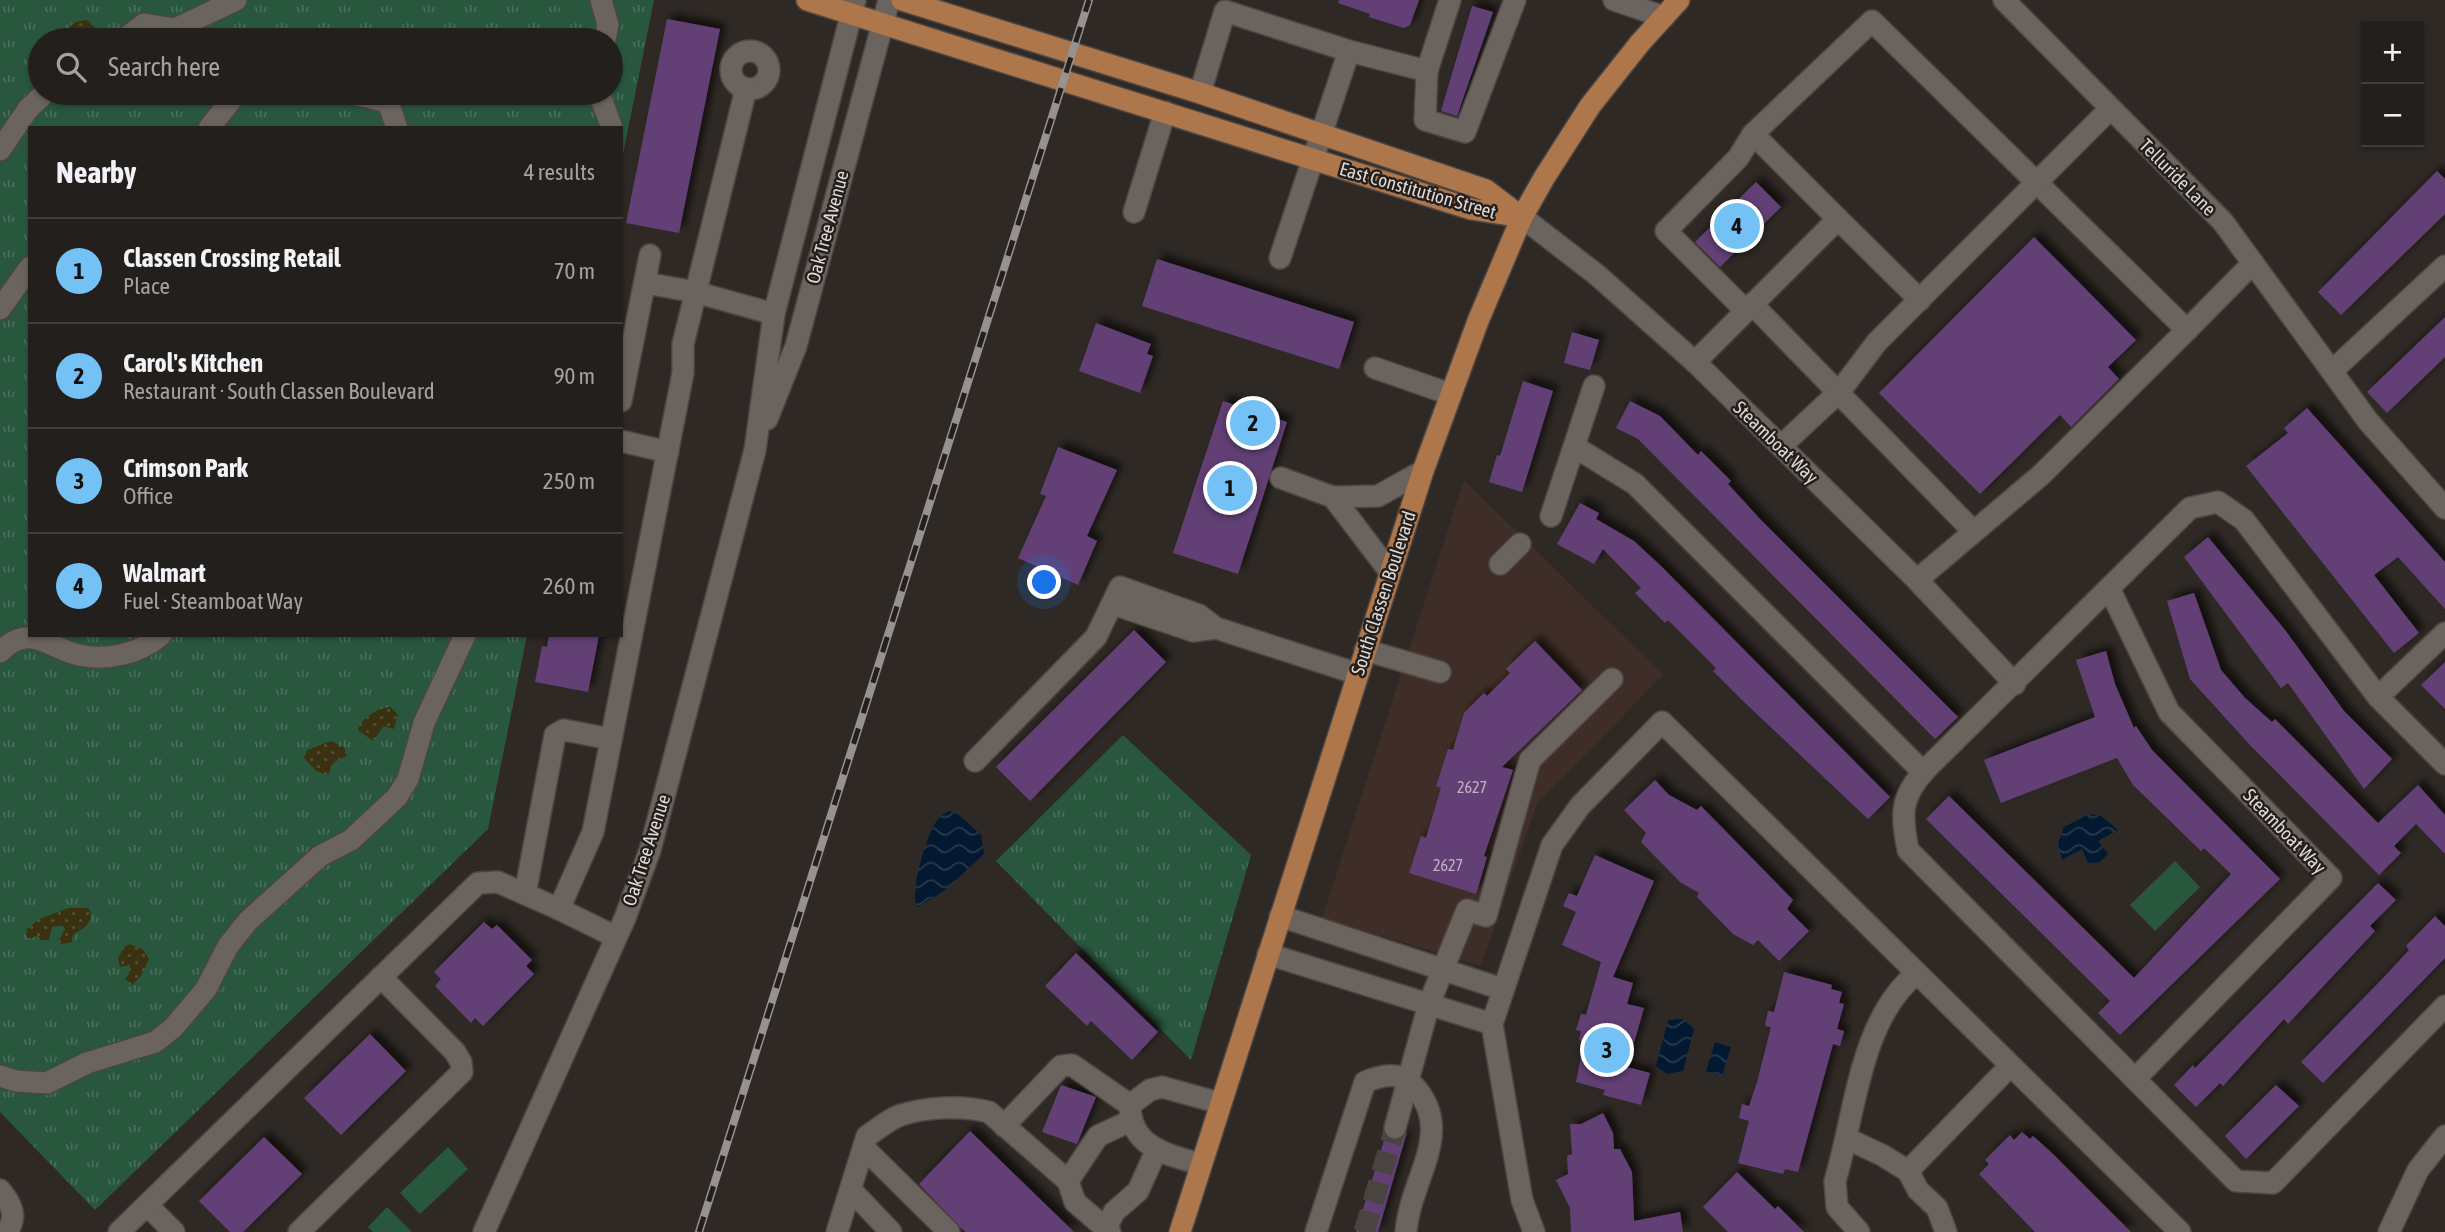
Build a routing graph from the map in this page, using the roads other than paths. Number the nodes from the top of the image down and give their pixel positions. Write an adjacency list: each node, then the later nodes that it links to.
1 (236, 0): 16 (street)
2 (601, 0): 17 (street)
3 (807, 0): 11 (main road, East Constitution Street)
4 (889, 0): 13 (street, Oak Tree Avenue)
5 (902, 0): 21 (main road, East Constitution Street)
6 (1450, 0): 19 (street)
7 (1515, 0): 19 (street)
8 (1614, 0): 12 (street)
9 (1679, 0): 12 (main road, South Classen Boulevard)
10 (2004, 0): 26 (street, Telluride Lane)
11 (853, 7): 13 (main road, East Constitution Street); 39 (street, Oak Tree Avenue)
12 (1664, 17): 37 (main road, South Classen Boulevard)
13 (883, 25): 27 (main road, East Constitution Street); 40 (street, Oak Tree Avenue)
14 (139, 28): 15 (street)
15 (169, 28)
16 (177, 28)
17 (607, 28)
18 (1349, 51): 19 (street); 21 (street); 32 (street)
19 (1427, 71)
20 (746, 89): 47 (street)
21 (1200, 93): 32 (main road, East Constitution Street)
22 (32, 105): 33 (street)
23 (227, 105): 28 (street)
24 (389, 105): 29 (street)
25 (603, 105): 30 (street)
26 (2110, 109): 35 (street); 43 (street, Telluride Lane)
27 (1165, 112): 34 (main road, East Constitution Street); 36 (street)
28 (211, 126)
29 (396, 126)
30 (611, 126)
31 (1753, 134): 35 (street); 38 (street); 49 (street)
32 (1320, 135): 34 (street); 37 (main road, East Constitution Street)
33 (0, 150)
34 (1313, 159): 37 (main road, East Constitution Street); 42 (street)
35 (2039, 183): 48 (street); 52 (street)
36 (1134, 212)
37 (1522, 217): 53 (street, Steamboat Way); 59 (main road, South Classen Boulevard)
38 (1838, 219): 48 (street); 49 (street)
39 (795, 233): 40 (street); 51 (street, Oak Tree Avenue)
40 (823, 238): 63 (street, Oak Tree Avenue)
41 (650, 256): 46 (street)
42 (1280, 258)
43 (2253, 263): 52 (street); 55 (street, Telluride Lane)
44 (2445, 267): 55 (street)
45 (28, 270): 50 (street)
46 (646, 283): 47 (street); 58 (street)
47 (695, 292): 51 (street); 64 (street)
48 (1920, 300): 57 (street)
49 (1749, 307): 53 (street); 57 (street)
50 (0, 309)
51 (774, 314): 63 (street, Oak Tree Avenue)
52 (2187, 330): 70 (street)
53 (1695, 362): 61 (street, Steamboat Way)
54 (1375, 368): 59 (street)
55 (2332, 371): 68 (street, Telluride Lane)
56 (1594, 386): 62 (street)
57 (1840, 391): 61 (street); 70 (street)
58 (623, 392)
59 (1450, 394): 65 (main road, South Classen Boulevard)
60 (623, 442): 64 (street)
61 (1781, 446): 74 (street, Steamboat Way)
62 (1574, 447): 69 (street); 89 (street)
63 (755, 450): 93 (street, Oak Tree Avenue)
64 (668, 452): 86 (street)
65 (1423, 471): 67 (street); 73 (main road, South Classen Boulevard)
66 (1281, 478): 67 (street)
67 (1333, 497): 73 (street)
68 (2445, 507)
69 (1551, 516)
70 (1972, 530): 74 (street)
71 (1520, 544): 72 (street)
72 (1500, 564)
73 (1390, 572): 79 (main road, South Classen Boulevard)
74 (1917, 580): 84 (street, Steamboat Way)
75 (2109, 588): 84 (street); 85 (street); 104 (street, Steamboat Way)
76 (2445, 633): 85 (street)
77 (158, 637): 80 (street)
78 (465, 637): 103 (street)
79 (1365, 650): 81 (street); 82 (main road, South Classen Boulevard)
80 (0, 652)
81 (1440, 672)
82 (1358, 674): 87 (street); 92 (main road, South Classen Boulevard)
83 (1612, 679): 95 (street)
84 (2015, 684): 89 (street)
85 (2378, 697): 88 (street)
86 (611, 740): 90 (street); 91 (street)
87 (975, 761)
88 (2445, 764)
89 (1923, 772): 104 (street)
90 (525, 894): 91 (street); 97 (street)
91 (559, 909): 93 (street)
92 (1280, 916): 94 (main road, South Classen Boulevard); 95 (street)
93 (616, 937): 125 (street, Oak Tree Avenue)
94 (1268, 954): 99 (street); 106 (main road, South Classen Boulevard)
95 (1443, 969): 98 (street); 99 (street)
96 (1916, 974): 98 (street); 102 (street); 111 (street)
97 (381, 977): 119 (street); 124 (street)
98 (1502, 989): 101 (street)
99 (1429, 1004): 101 (street); 105 (street)
100 (2445, 1006): 104 (street)
101 (1492, 1024): 132 (street)
102 (2010, 1066): 115 (street); 135 (street)
103 (0, 1076)
104 (2136, 1079)
105 (1408, 1080): 109 (street); 130 (street); 131 (street)
106 (1220, 1103): 107 (street); 114 (main road, South Classen Boulevard)
107 (1130, 1113): 108 (street); 113 (street); 116 (street)
108 (1004, 1126): 112 (street); 116 (street)
109 (1395, 1128)
110 (2445, 1136): 136 (street)
111 (1848, 1139): 115 (street); 133 (street)
112 (865, 1142): 118 (street); 128 (street)
113 (1157, 1149): 114 (street); 120 (street)
114 (1201, 1164): 129 (main road, South Classen Boulevard)
115 (1908, 1171): 134 (street)
116 (1068, 1181): 120 (street)
117 (0, 1190): 121 (street)
118 (850, 1190): 126 (street); 127 (street)
119 (147, 1205): 122 (street); 123 (street)
120 (1108, 1230)
121 (7, 1232)
122 (119, 1232)
123 (174, 1232)
124 (299, 1232)
125 (484, 1232)
126 (837, 1232)
127 (891, 1232)
128 (949, 1232)
129 (1180, 1232)
130 (1316, 1232)
131 (1406, 1232)
132 (1534, 1232)
133 (1859, 1232)
134 (1946, 1232)
135 (2180, 1232)
136 (2389, 1232)

